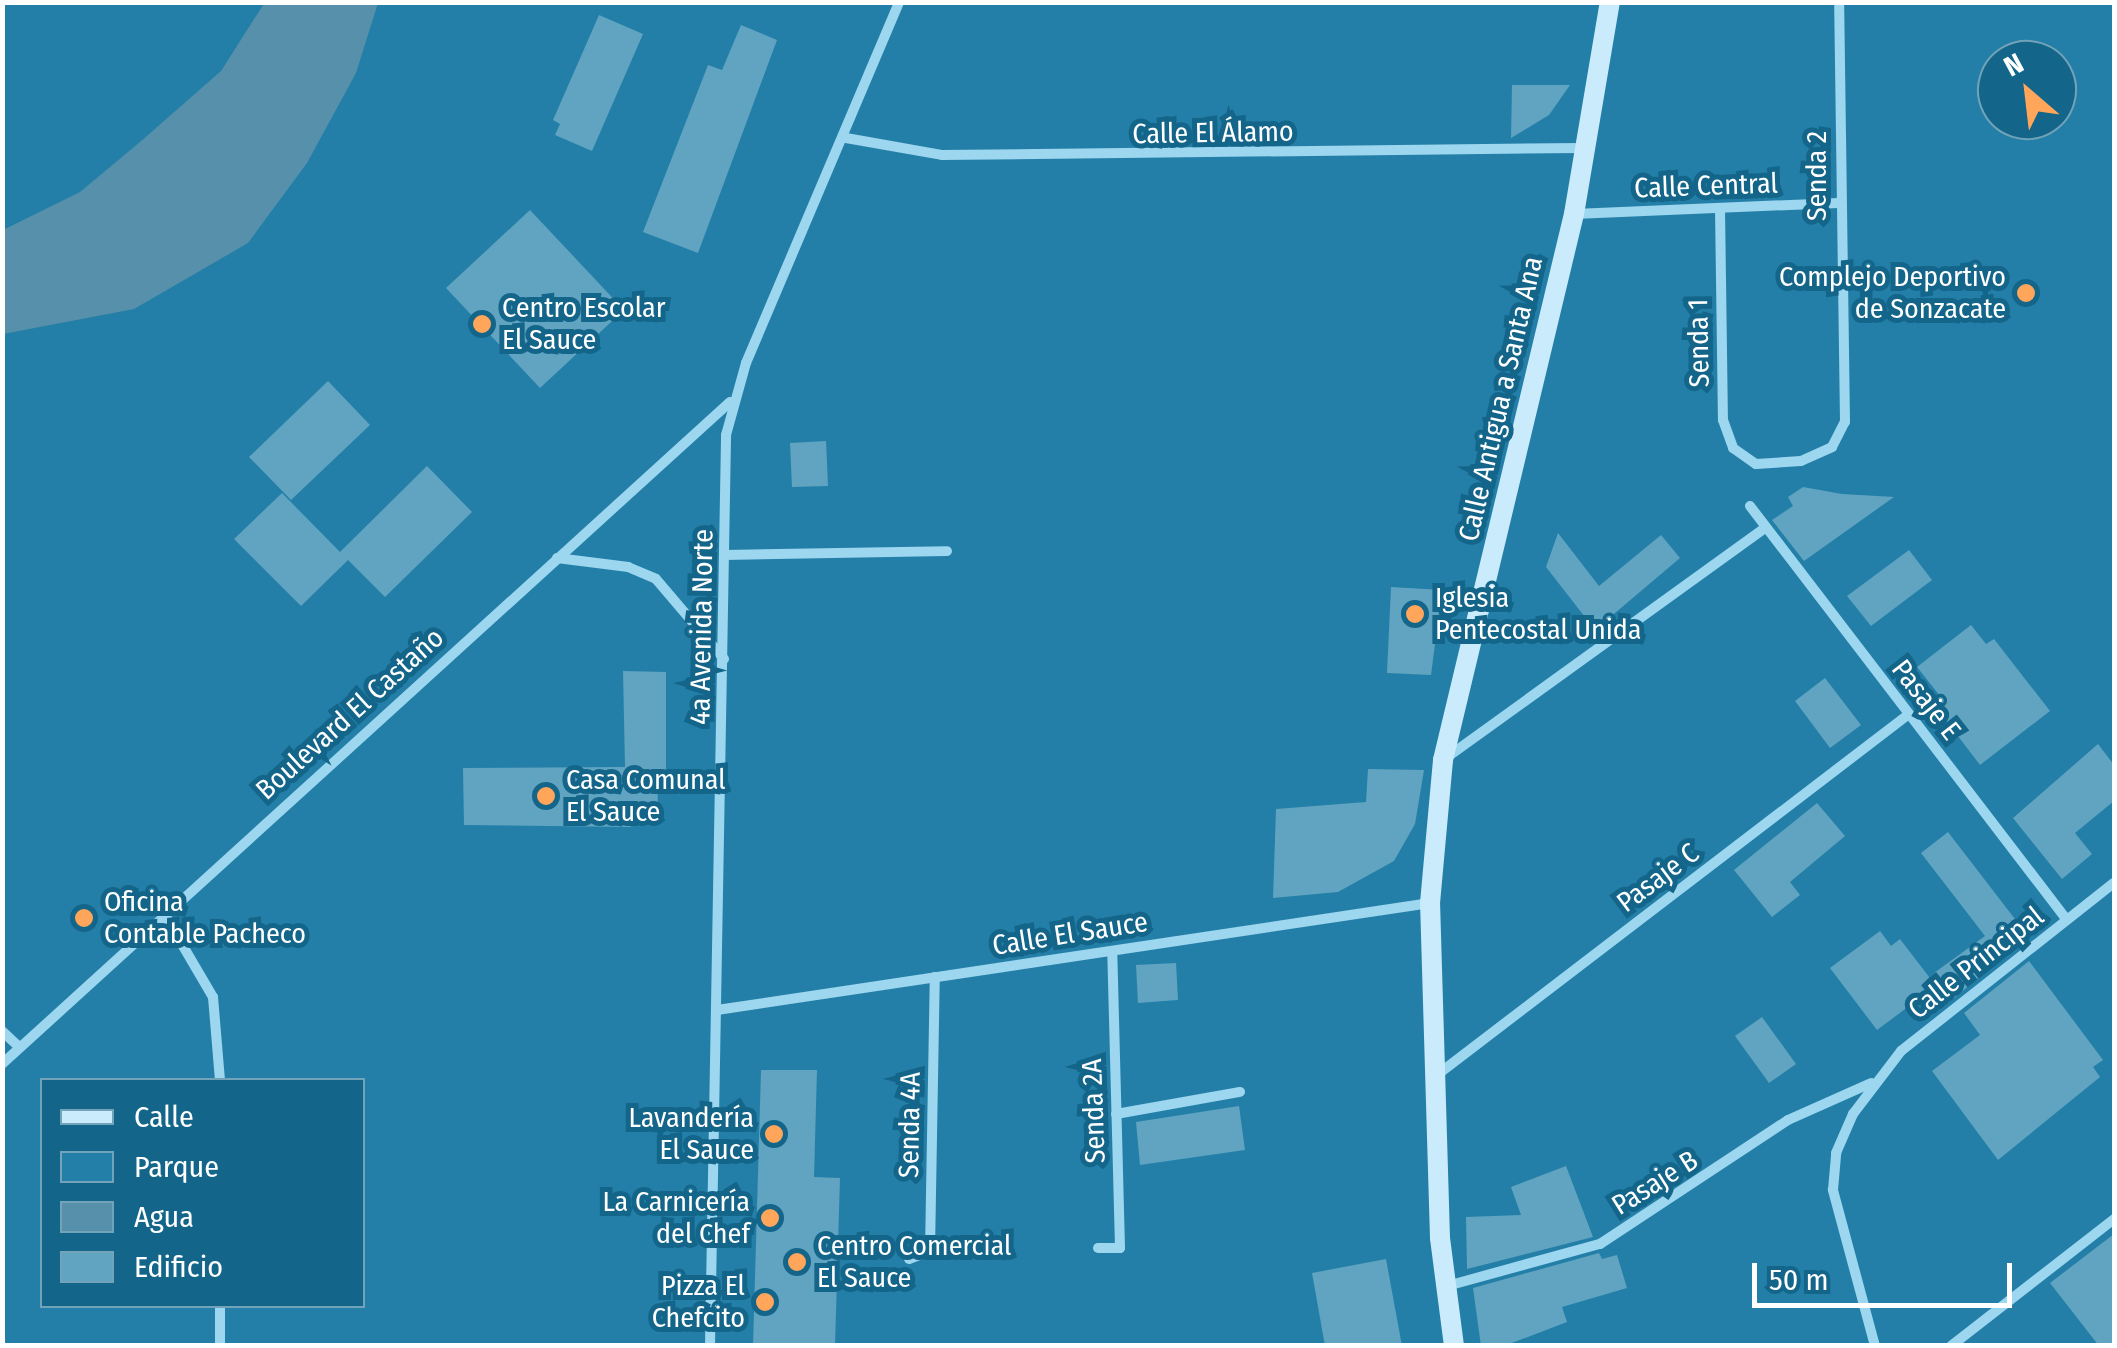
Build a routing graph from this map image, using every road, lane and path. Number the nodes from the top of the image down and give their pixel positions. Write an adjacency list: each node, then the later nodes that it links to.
1 (898, 2): 4 (street, 4a Avenida Norte)
2 (1610, 2): 5 (street, Calle Antigua a Santa Ana)
3 (1839, 2): 6 (street, Senda 2)
4 (846, 138): 5 (street, Calle El Álamo); 9 (street, 4a Avenida Norte)
5 (1582, 148): 8 (street, Calle Antigua a Santa Ana)
6 (1839, 203): 7 (street, Calle Central); 10 (street, Senda 2)
7 (1720, 208): 8 (street, Calle Central); 10 (street, Senda 1)
8 (1574, 214): 18 (street, Calle Antigua a Santa Ana)
9 (732, 400): 14 (street, 4a Avenida Norte); 15 (street, Boulevard El Castaño)
10 (1756, 464)
11 (1750, 506): 12 (street, Pasaje E)
12 (1766, 528): 17 (street, Pasaje E); 18 (street)
13 (947, 551): 14 (street)
14 (726, 555): 16 (street, 4a Avenida Norte)
15 (557, 558): 16 (street); 21 (street, Boulevard El Castaño)
16 (724, 659): 25 (street, 4a Avenida Norte)
17 (1909, 714): 22 (street, Pasaje E); 29 (street, Pasaje C)
18 (1443, 760): 20 (street, Calle Antigua a Santa Ana)
19 (2114, 883): 22 (street, Calle Principal)
20 (1430, 903): 23 (street, Calle El Sauce); 29 (street, Calle Antigua a Santa Ana)
21 (166, 917): 27 (street, Boulevard El Castaño); 30 (street)
22 (2067, 920): 31 (street, Calle Principal)
23 (1112, 950): 24 (street, Calle El Sauce); 33 (street, Senda 2A)
24 (935, 977): 25 (street, Calle El Sauce); 36 (street, Senda 4A)
25 (716, 1010): 40 (street, 4a Avenida Norte)
26 (2, 1031): 27 (street)
27 (19, 1048): 28 (street, Boulevard El Castaño)
28 (2, 1064)
29 (1434, 1077): 37 (street, Calle Antigua a Santa Ana)
30 (220, 1078)
31 (1872, 1083): 37 (street, Pasaje B); 42 (street)
32 (1240, 1092): 33 (street)
33 (1116, 1114): 35 (street, Senda 2A)
34 (2114, 1219): 43 (street)
35 (1098, 1248)
36 (909, 1259)
37 (1446, 1286): 41 (street, Calle Antigua a Santa Ana)
38 (220, 1308): 39 (street)
39 (220, 1346)
40 (710, 1346)
41 (1454, 1346)
42 (1875, 1346)
43 (1951, 1346)

